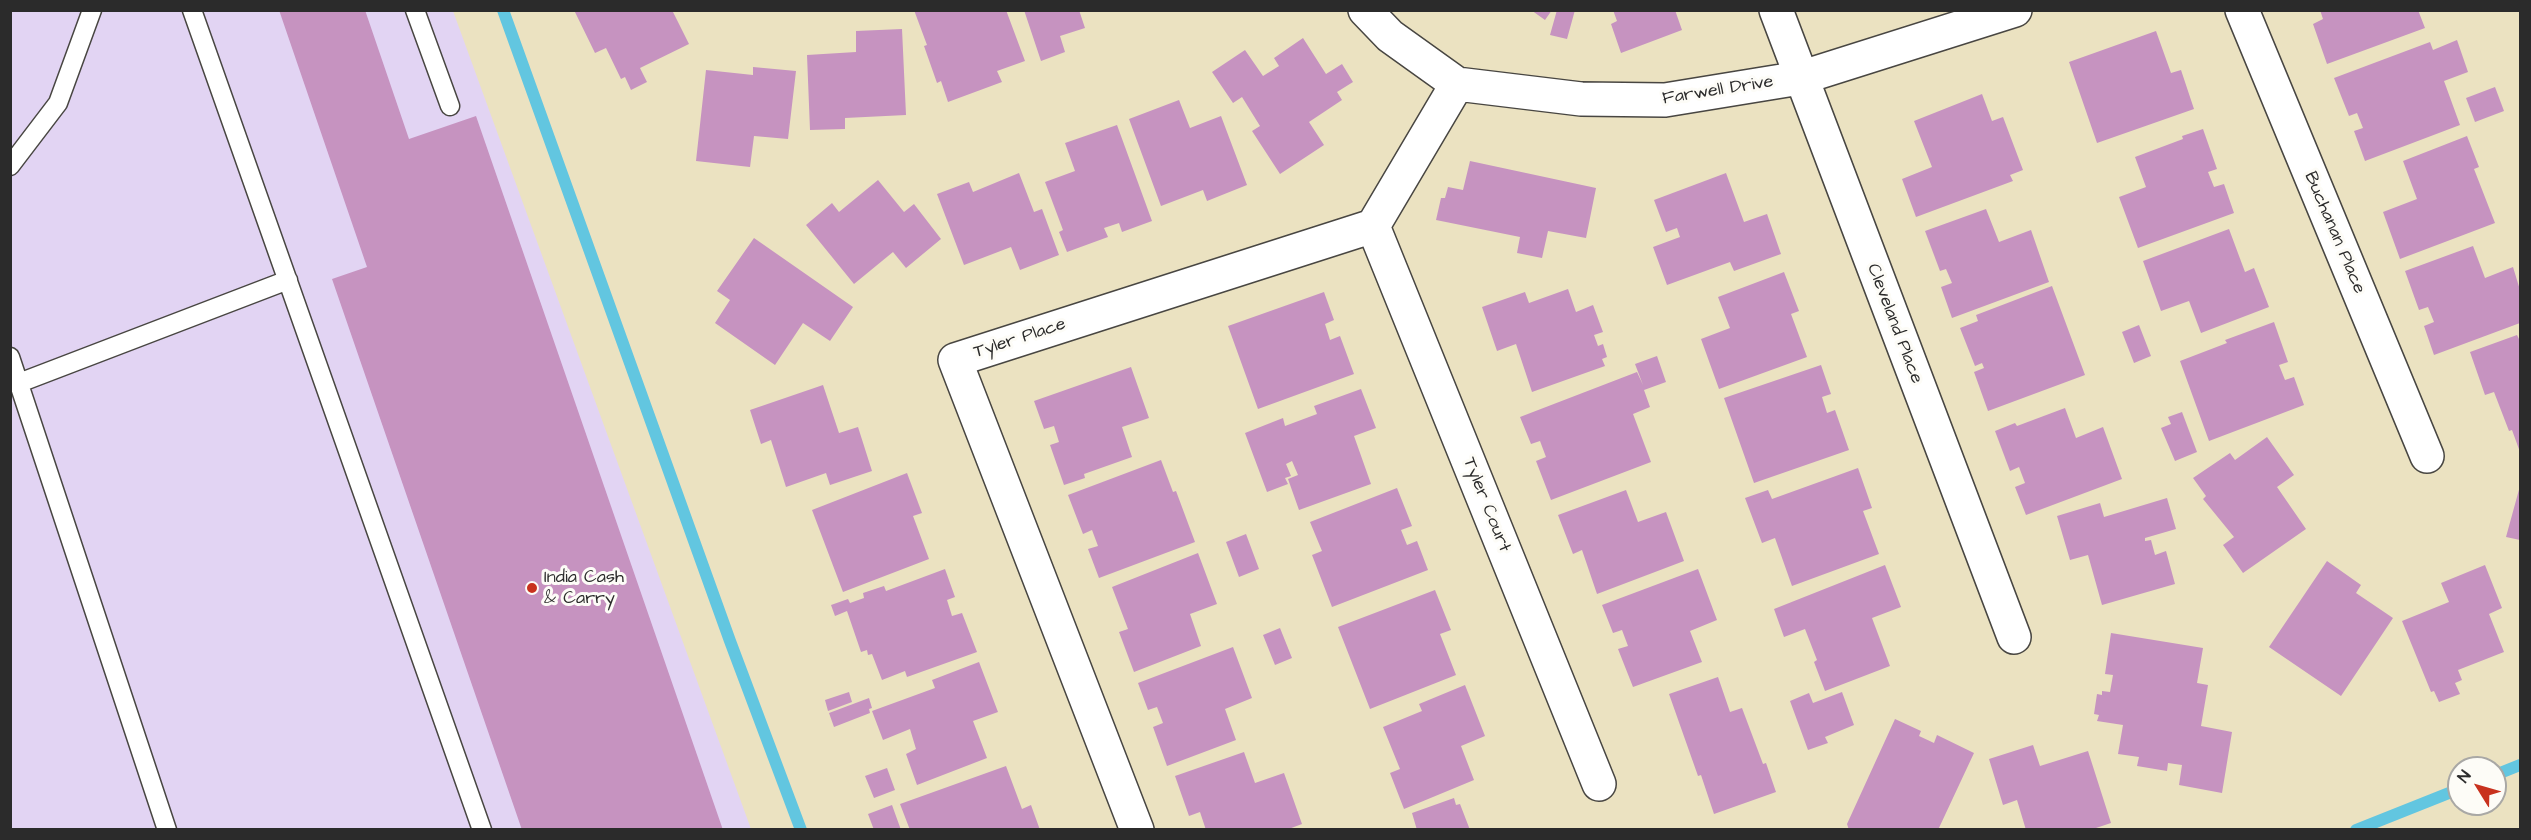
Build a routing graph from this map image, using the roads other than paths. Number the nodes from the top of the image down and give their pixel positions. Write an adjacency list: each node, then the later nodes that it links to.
1 (92, 10): 11 (lane)
2 (192, 10): 13 (lane)
3 (414, 10): 10 (lane)
4 (1365, 10): 9 (street, Farwell Drive)
5 (1776, 10): 8 (street, Cleveland Place)
6 (2016, 10): 8 (street, Farwell Drive)
7 (2242, 10): 16 (street, Buchanan Place)
8 (1800, 78): 9 (street, Farwell Drive); 17 (street, Cleveland Place)
9 (1457, 84): 12 (street)
10 (450, 106)
11 (10, 166)
12 (1373, 226): 18 (street, Tyler Court); 21 (street, Tyler Place)
13 (288, 280): 15 (lane); 20 (lane)
14 (10, 357): 15 (lane)
15 (15, 383): 19 (lane)
16 (2427, 456)
17 (2014, 637)
18 (1599, 784)
19 (167, 830)
20 (482, 830)
21 (1137, 830)

